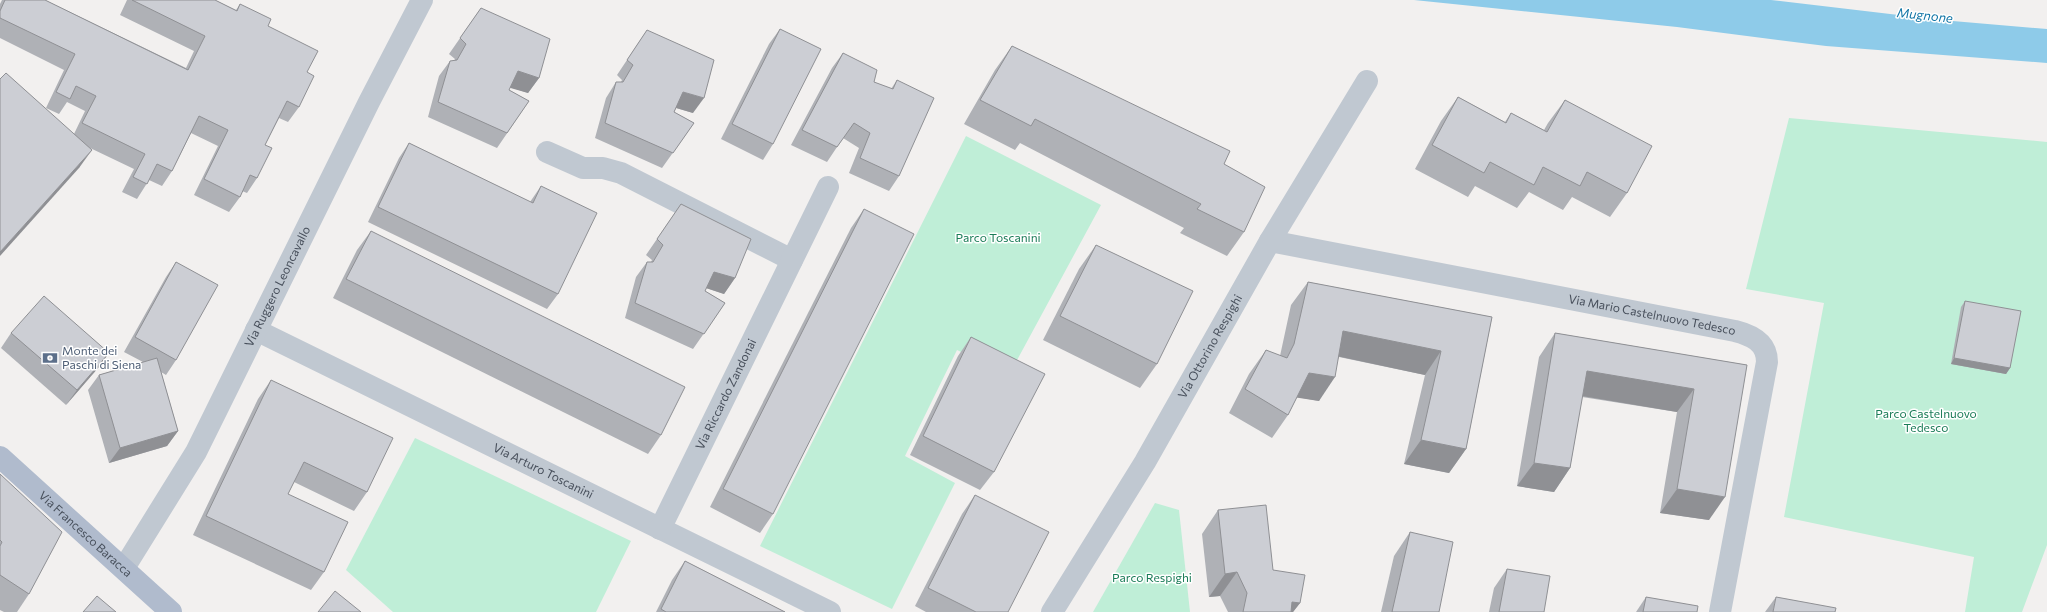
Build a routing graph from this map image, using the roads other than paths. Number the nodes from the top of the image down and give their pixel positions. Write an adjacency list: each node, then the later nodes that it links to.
1 (422, 0): 7 (street, Via Ruggero Leoncavallo)
2 (1367, 81): 5 (street, Via Ottorino Respighi)
3 (547, 152): 6 (street)
4 (828, 187): 6 (street, Via Riccardo Zandonai)
5 (1270, 241): 13 (street, Via Ottorino Respighi); 14 (street, Via Mario Castelnuovo Tedesco)
6 (792, 260): 9 (street, Via Riccardo Zandonai)
7 (256, 330): 9 (street, Via Arturo Toscanini); 10 (street, Via Ruggero Leoncavallo)
8 (0, 457): 10 (main road, Via Francesco Baracca)
9 (660, 528): 12 (street, Via Arturo Toscanini)
10 (124, 568): 11 (main road, Via Francesco Baracca)
11 (171, 612)
12 (830, 612)
13 (1052, 612)
14 (1720, 612)

